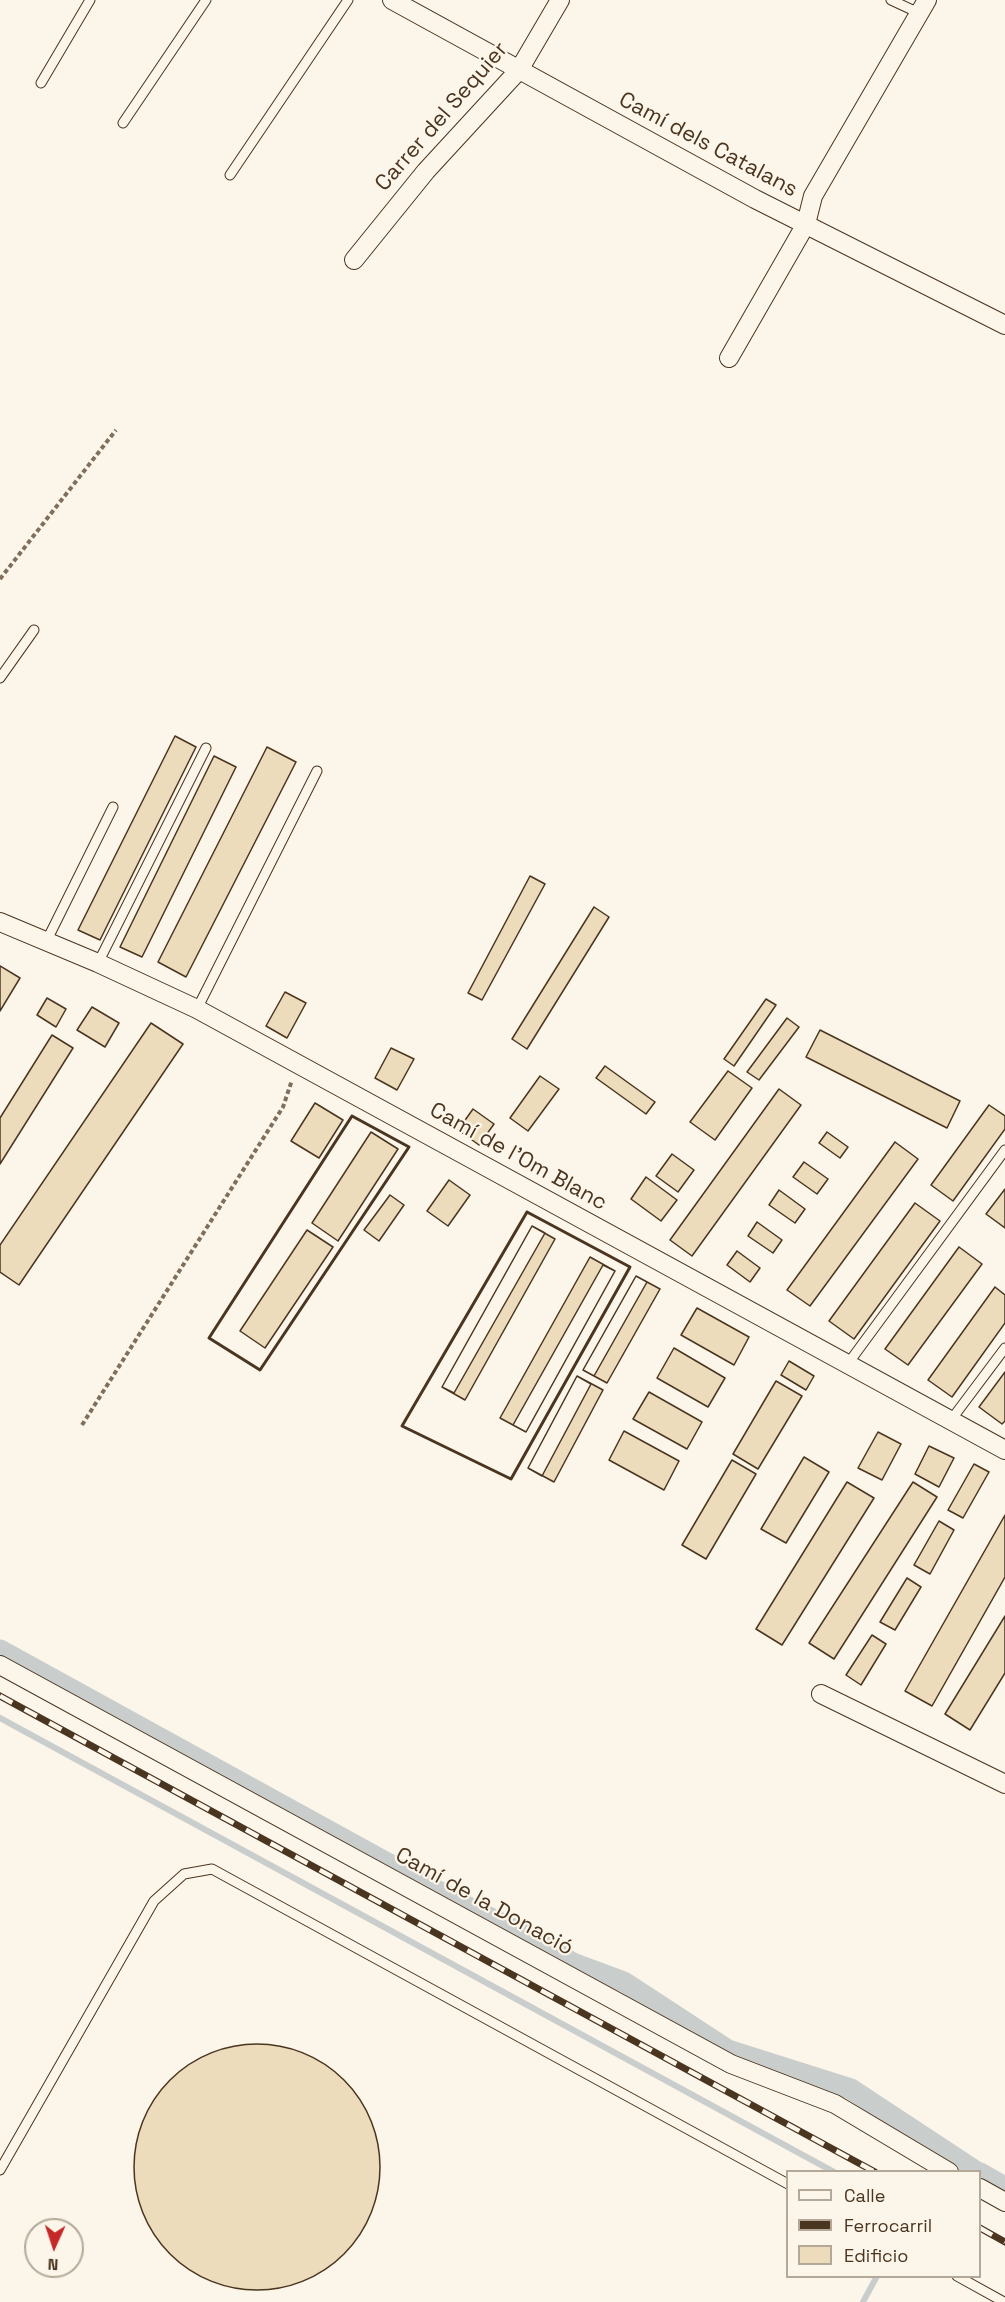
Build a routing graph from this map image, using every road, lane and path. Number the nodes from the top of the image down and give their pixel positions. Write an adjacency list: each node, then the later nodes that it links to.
1 (90, 0): 9 (lane)
2 (206, 0): 10 (lane)
3 (348, 0): 11 (lane)
4 (392, 0): 8 (street, Camí dels Catalans)
5 (560, 0): 8 (street, Carrer del Sequier)
6 (891, 0): 7 (lane)
7 (923, 7): 12 (street)
8 (519, 70): 12 (street, Camí dels Catalans); 13 (street, Carrer del Sequier)
9 (41, 83)
10 (123, 123)
11 (230, 175)
12 (807, 224): 14 (street, Camí dels Catalans); 15 (street)
13 (354, 260)
14 (1005, 325)
15 (729, 358)
16 (116, 430): 17 (path)
17 (0, 579)
18 (34, 630): 19 (lane)
19 (0, 678)
20 (206, 748): 25 (lane)
21 (317, 771): 26 (lane)
22 (113, 807): 24 (lane)
23 (0, 922): 24 (street, Camí de l'Om Blanc)
24 (46, 942): 25 (street, Camí de l'Om Blanc)
25 (98, 963): 26 (street, Camí de l'Om Blanc)
26 (197, 1009): 27 (street, Camí de l'Om Blanc)
27 (298, 1064): 30 (street, Camí de l'Om Blanc); 32 (path)
28 (1005, 1150): 30 (lane)
29 (1005, 1348): 31 (lane)
30 (846, 1365): 31 (street, Camí de l'Om Blanc)
31 (951, 1420): 33 (street, Camí de l'Om Blanc)
32 (82, 1425)
33 (1005, 1450)
34 (0, 1665): 38 (street, Camí de la Donació)
35 (821, 1694): 36 (street)
36 (1005, 1784)
37 (0, 2170): 39 (lane)
38 (946, 2170)
39 (786, 2183)
40 (981, 2189): 41 (street)
41 (1005, 2202)
42 (959, 2278): 43 (lane)
43 (1004, 2302)

